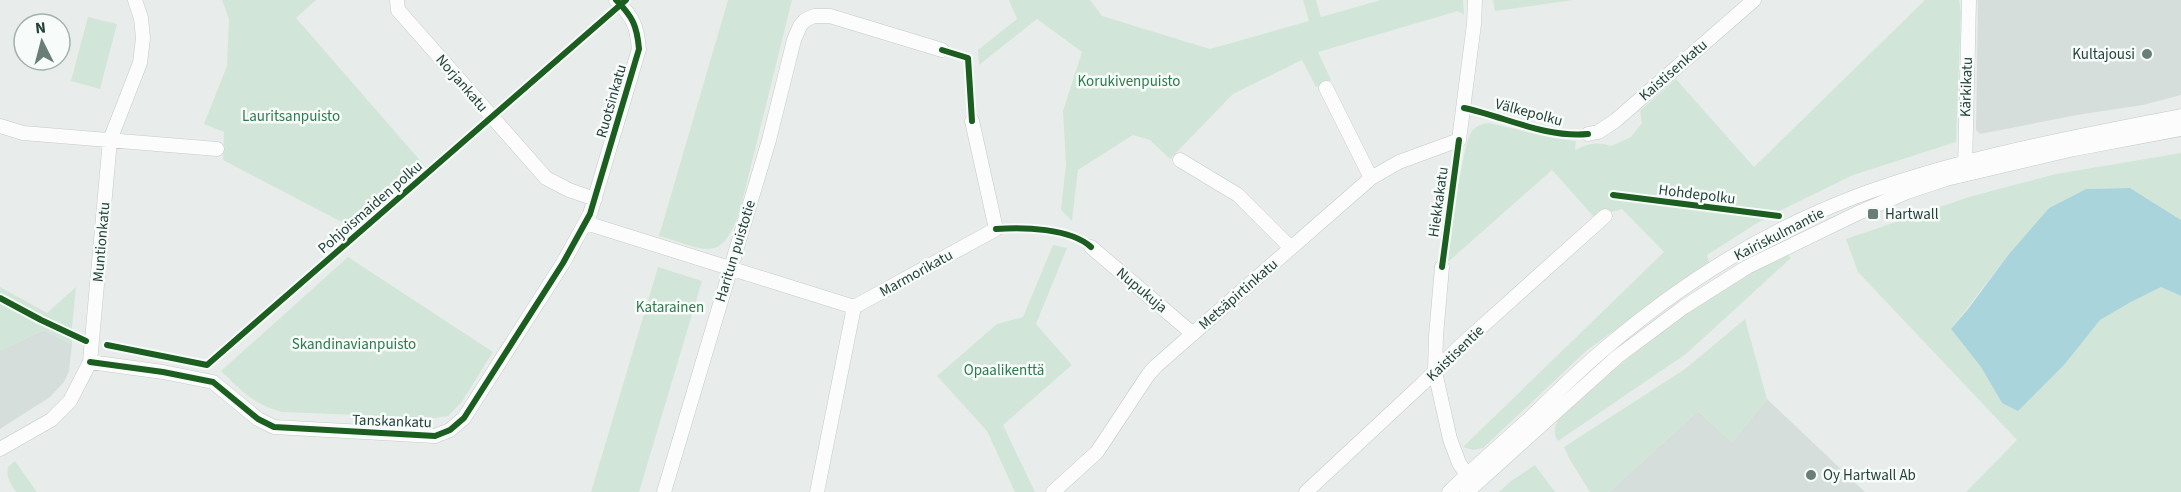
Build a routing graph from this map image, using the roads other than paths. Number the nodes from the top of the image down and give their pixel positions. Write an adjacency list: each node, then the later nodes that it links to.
1 (135, 0): 14 (street, Muntionkatu)
2 (397, 0): 19 (street, Norjankatu)
3 (616, 0): 19 (street, Ruotsinkatu)
4 (1475, 0): 18 (street, Metsäpirtinkatu)
5 (1754, 0): 13 (street, Kaistisenkatu)
6 (1969, 0): 17 (street, Kärkikatu)
7 (942, 50): 25 (street, Haritun puistotie)
8 (1326, 88): 18 (street)
9 (2181, 116): 17 (street, Kairiskulmantie)
10 (972, 121): 26 (street, Marmorikatu)
11 (0, 126): 14 (street)
12 (2181, 129): 17 (street, Kairiskulmantie)
13 (1588, 134)
14 (110, 140): 15 (street); 28 (street, Muntionkatu)
15 (217, 149)
16 (1180, 160): 23 (street)
17 (1965, 168): 31 (street, Kairiskulmantie)
18 (1371, 178): 23 (street, Metsäpirtinkatu)
19 (595, 199): 21 (street, Ruotsinkatu)
20 (1605, 216): 29 (street, Kaistisentie)
21 (588, 219): 25 (street); 28 (street, Tanskankatu)
22 (1091, 247): 27 (street, Nupukuja)
23 (1291, 248): 27 (street, Metsäpirtinkatu)
24 (1442, 267): 29 (street)
25 (730, 268): 26 (street); 32 (street, Haritun puistotie)
26 (854, 307): 33 (street)
27 (1193, 334): 34 (street, Metsäpirtinkatu)
28 (90, 362): 30 (street, Muntionkatu)
29 (1435, 372): 31 (street); 35 (street, Kaistisentie)
30 (0, 449)
31 (1469, 484): 36 (street, Kairiskulmantie)
32 (664, 492)
33 (817, 492)
34 (1053, 492)
35 (1306, 492)
36 (1449, 492)

